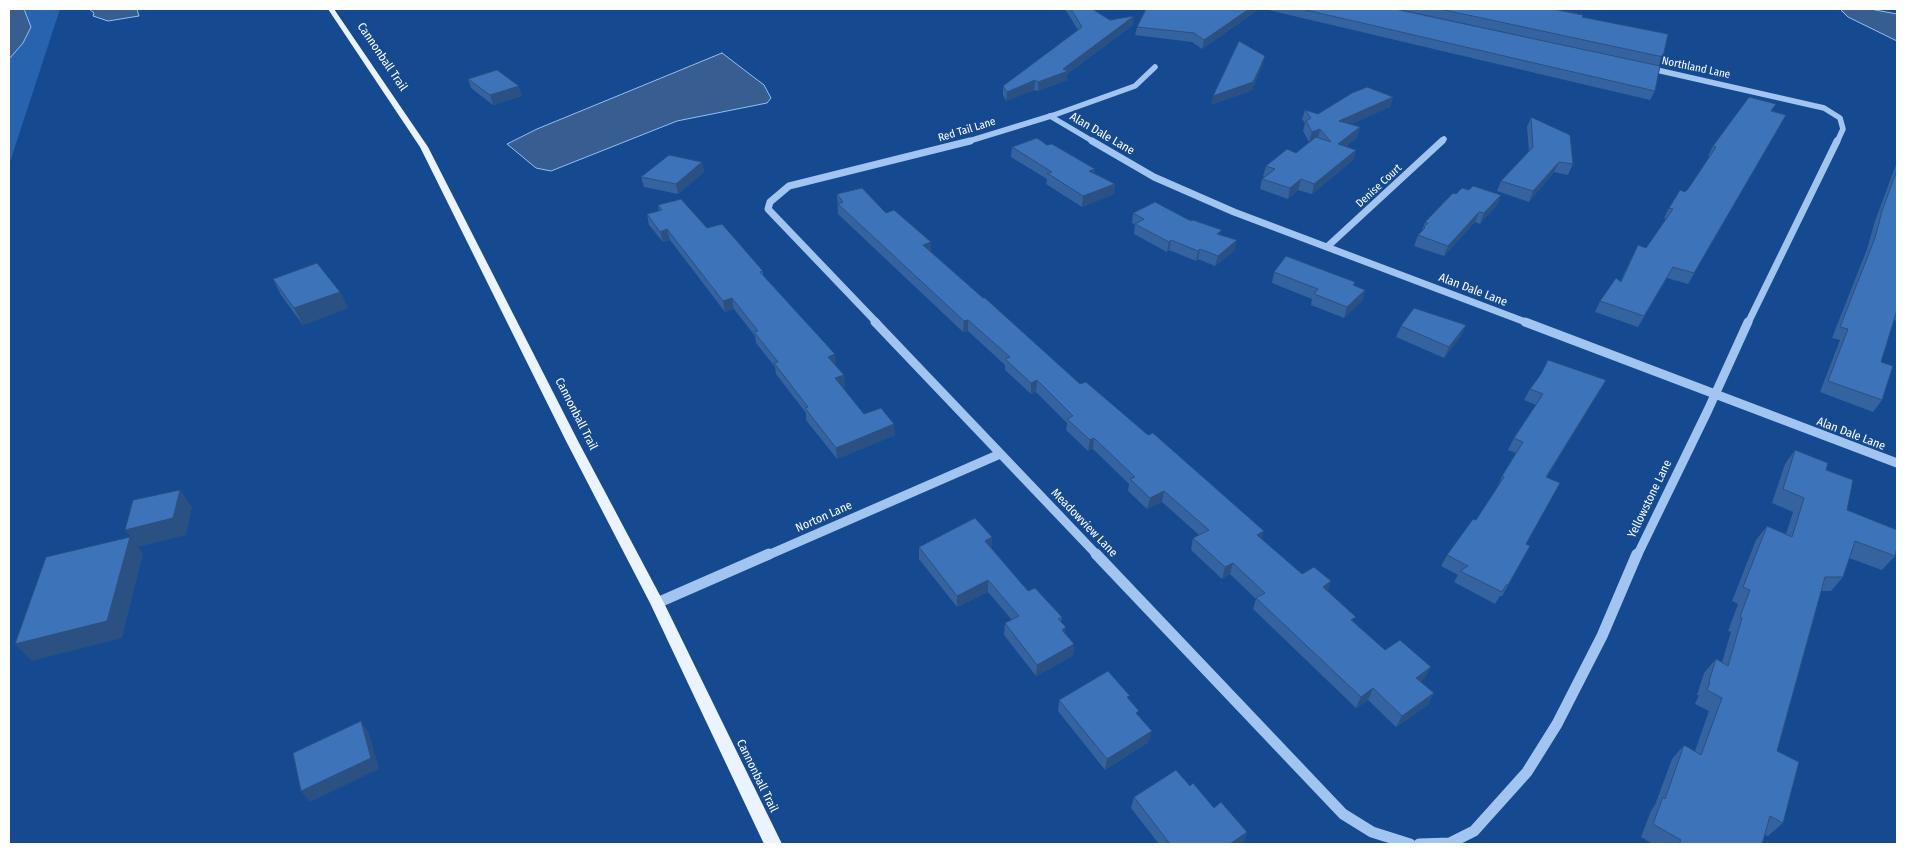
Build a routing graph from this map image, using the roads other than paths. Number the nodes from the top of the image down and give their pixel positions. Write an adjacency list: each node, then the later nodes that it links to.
1 (331, 9): 12 (main road, Cannonball Trail)
2 (1155, 67): 5 (street, Red Tail Lane)
3 (1644, 67): 4 (street, Northland Lane)
4 (1833, 113): 9 (street, Yellowstone Lane)
5 (1050, 116): 7 (street, Red Tail Lane); 8 (street, Alan Dale Lane)
6 (1444, 140): 8 (street, Denise Court)
7 (777, 194): 10 (street, Meadowview Lane)
8 (1328, 247): 9 (street, Alan Dale Lane)
9 (1714, 394): 11 (street, Alan Dale Lane); 15 (street, Yellowstone Lane)
10 (1000, 454): 12 (street, Norton Lane); 14 (street, Meadowview Lane)
11 (1897, 463)
12 (657, 602): 13 (main road, Cannonball Trail)
13 (773, 844)
14 (1410, 844)
15 (1419, 844)

